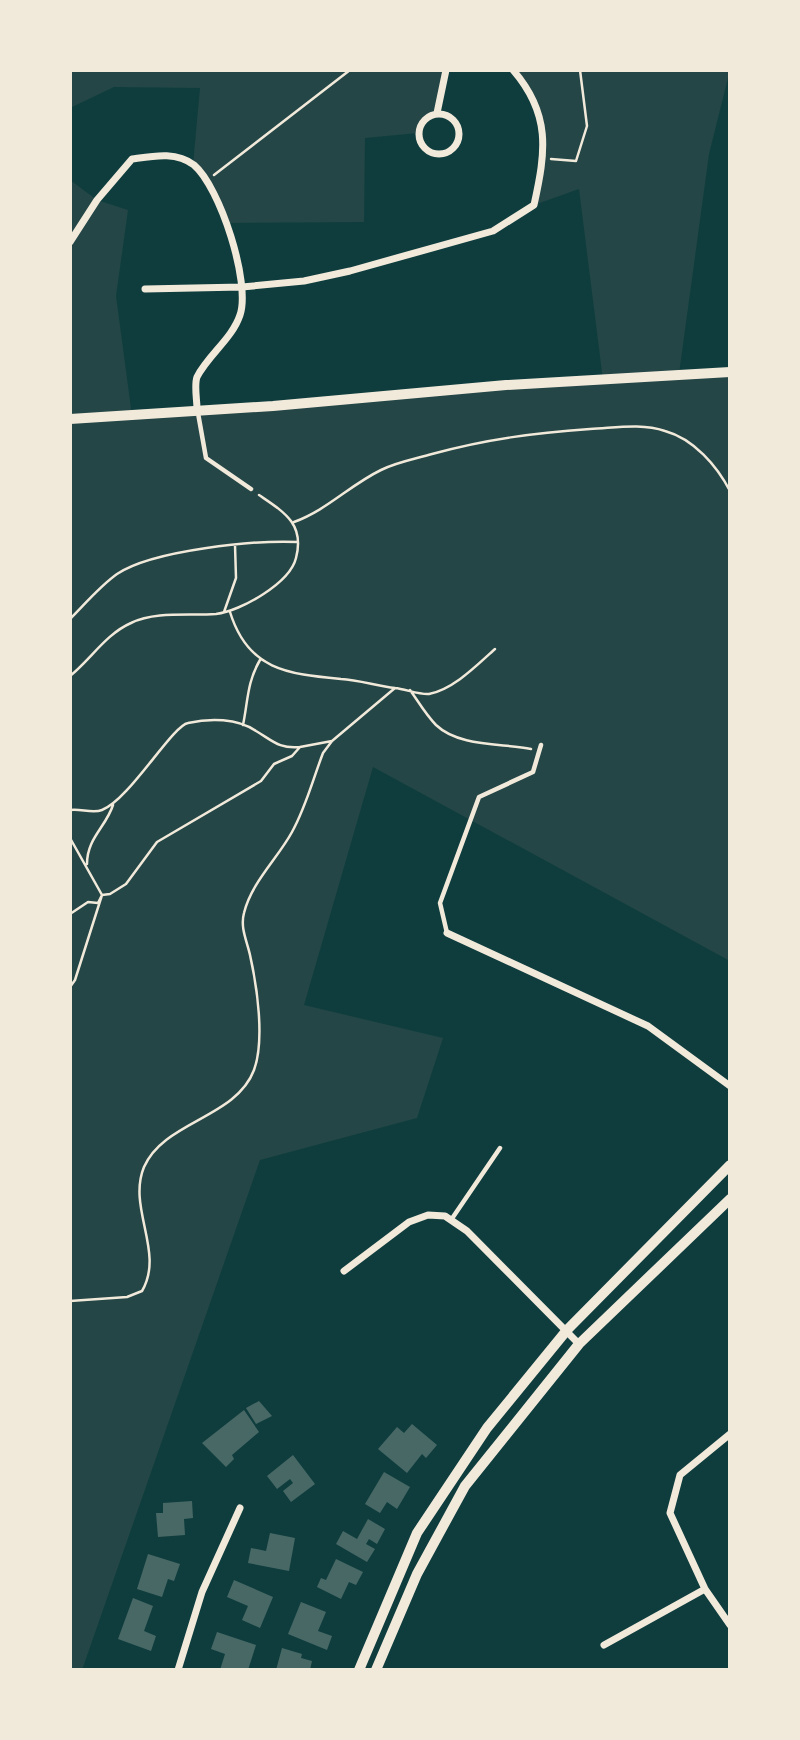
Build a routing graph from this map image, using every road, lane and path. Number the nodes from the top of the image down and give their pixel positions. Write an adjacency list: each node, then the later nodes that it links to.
1 (349, 70): 7 (path)
2 (446, 70): 5 (street)
3 (513, 70): 6 (street)
4 (580, 70): 6 (path)
5 (437, 113): 5 (street)
6 (544, 159): 9 (street)
7 (207, 182): 8 (street); 9 (street)
8 (70, 242)
9 (242, 287): 10 (street); 12 (street)
10 (145, 289)
11 (730, 372): 12 (street)
12 (197, 409): 13 (street); 14 (lane)
13 (70, 419)
14 (251, 489): 16 (path)
15 (730, 491): 16 (path)
16 (294, 522): 17 (path)
17 (298, 542): 18 (path); 20 (path)
18 (235, 544): 19 (path); 21 (path)
19 (224, 612): 20 (path); 24 (path)
20 (230, 612): 23 (path)
21 (70, 619)
22 (495, 649): 26 (path)
23 (260, 660): 25 (path); 27 (path)
24 (70, 676)
25 (395, 688): 26 (path); 28 (path)
26 (410, 690): 30 (path)
27 (243, 725): 29 (path); 31 (path)
28 (332, 741): 29 (path); 45 (path)
29 (300, 747): 35 (path)
30 (540, 748): 37 (lane)
31 (114, 803): 32 (path); 34 (path)
32 (70, 810)
33 (70, 838): 34 (path)
34 (87, 864): 35 (path)
35 (102, 895): 36 (path); 38 (path)
36 (70, 914)
37 (447, 933): 39 (street)
38 (70, 987)
39 (730, 1086)
40 (500, 1147): 43 (lane)
41 (730, 1165): 46 (street)
42 (730, 1199): 47 (street)
43 (451, 1220): 44 (street); 46 (street)
44 (344, 1270)
45 (70, 1301)
46 (567, 1330): 47 (street); 54 (street)
47 (579, 1343): 55 (street)
48 (730, 1434): 50 (street)
49 (240, 1508): 53 (street)
50 (705, 1589): 51 (street); 52 (street)
51 (730, 1625)
52 (604, 1645)
53 (178, 1670)
54 (359, 1670)
55 (376, 1670)

